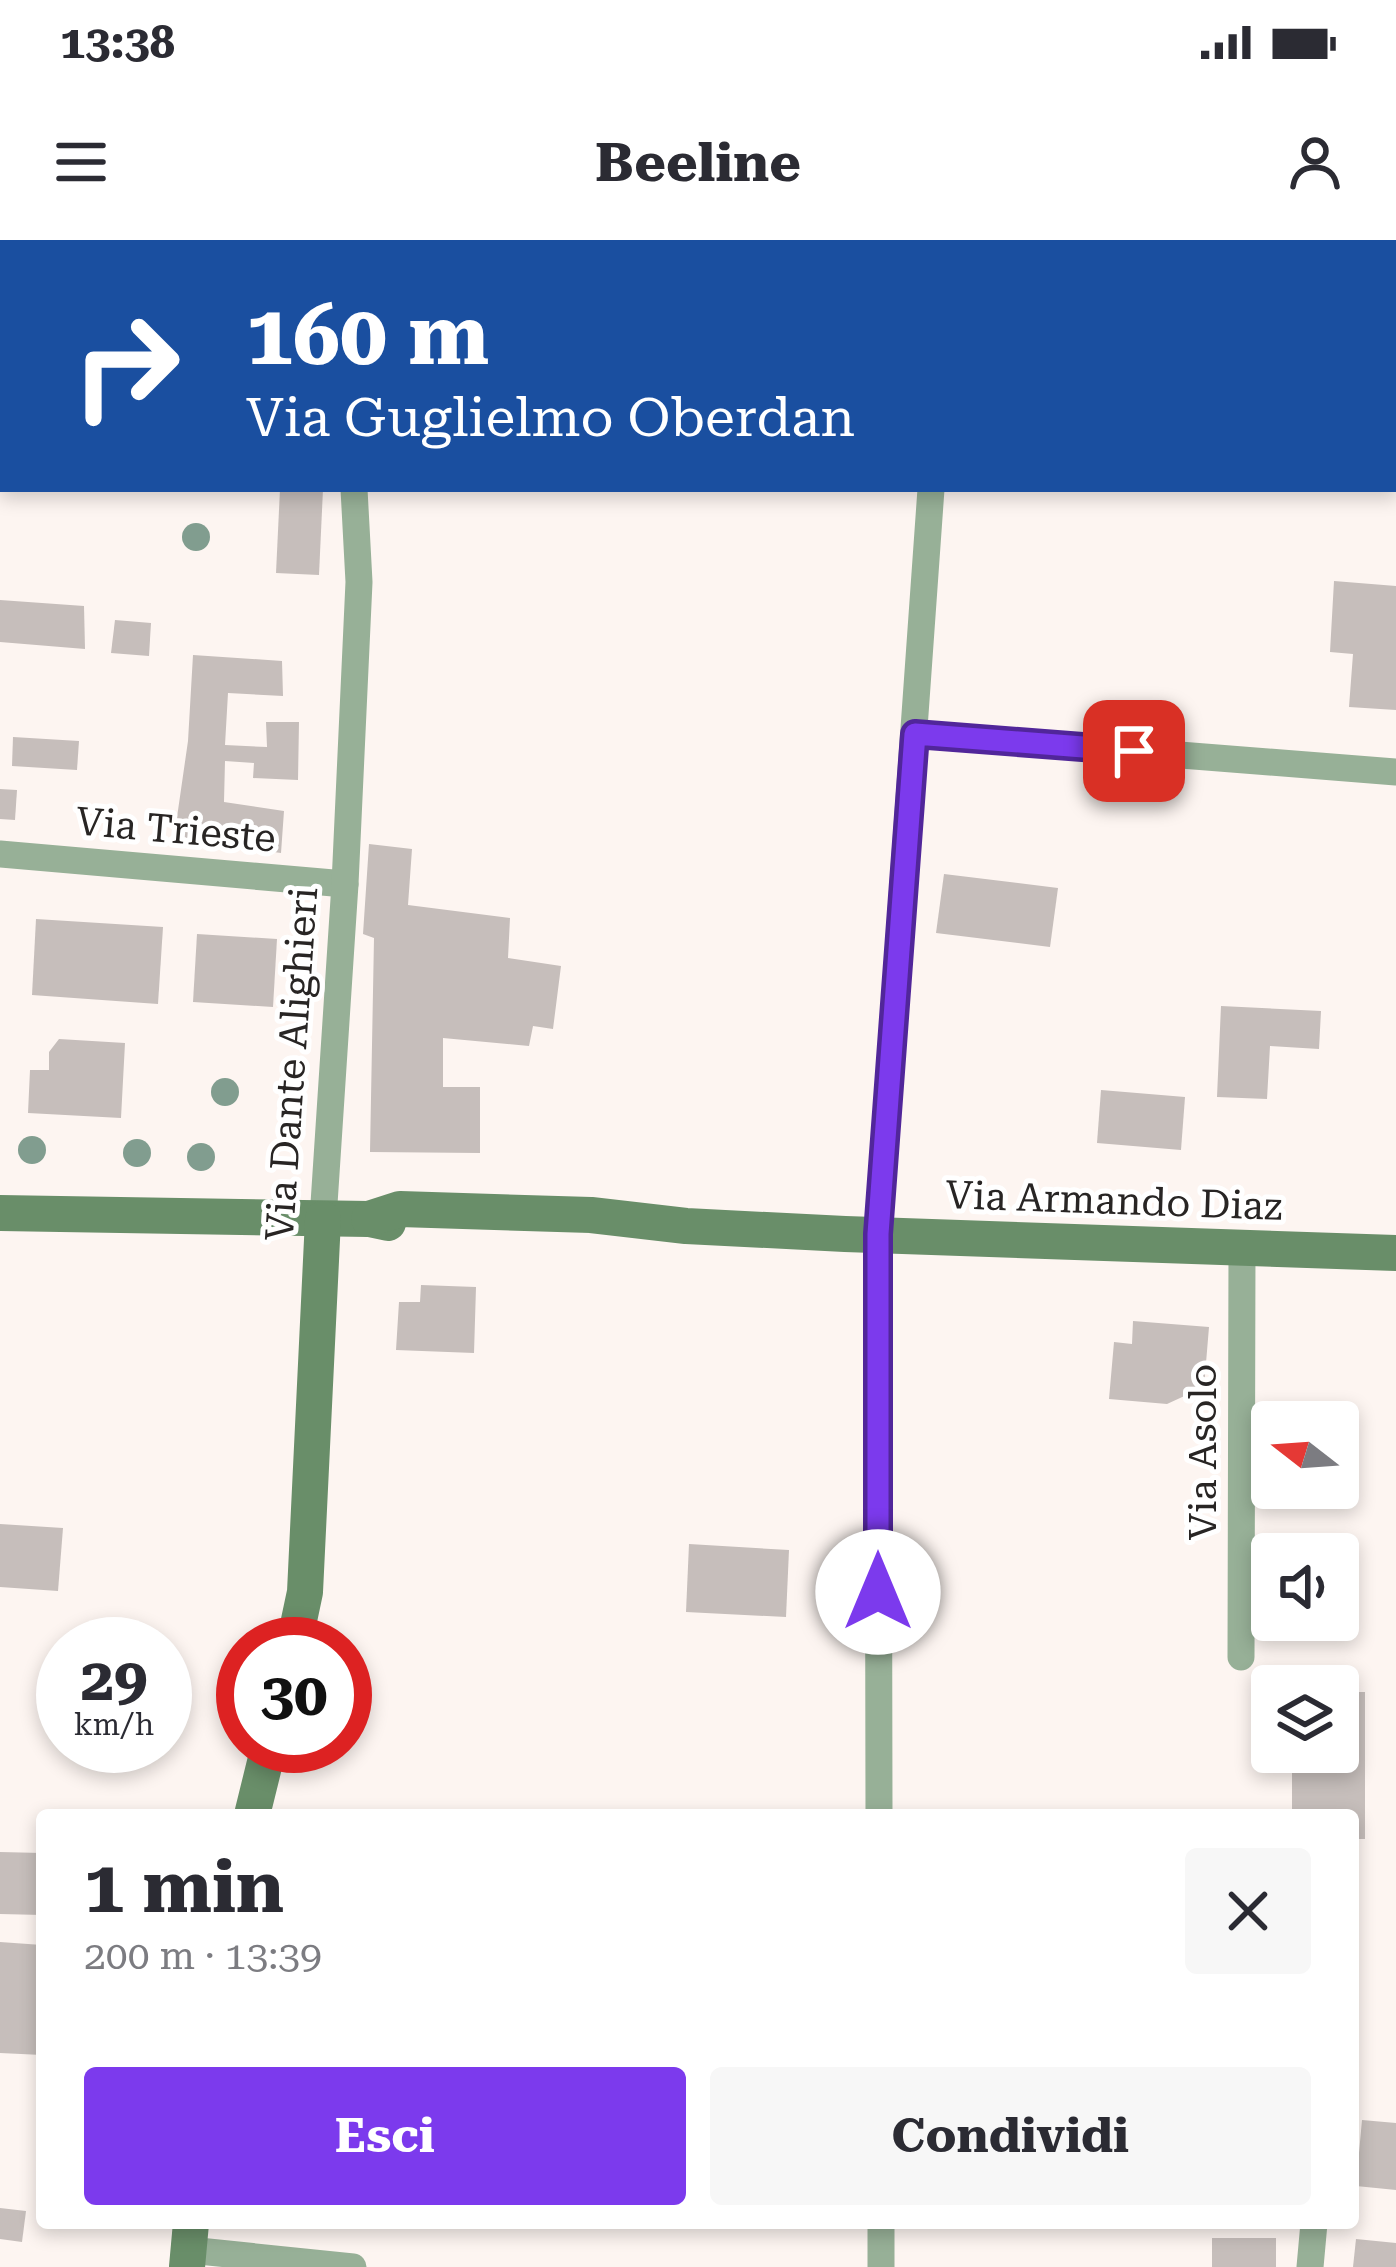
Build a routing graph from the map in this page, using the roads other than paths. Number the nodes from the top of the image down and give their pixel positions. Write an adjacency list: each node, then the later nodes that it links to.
1 (354, 492): 6 (street, Via Dante Alighieri)
2 (931, 492): 3 (street)
3 (915, 734): 4 (street); 9 (street)
4 (1396, 772)
5 (0, 854): 6 (street, Via Trieste)
6 (345, 884): 8 (street, Via Dante Alighieri)
7 (0, 1213): 8 (main road, Via Armando Diaz)
8 (323, 1220): 9 (main road, Via Armando Diaz); 12 (main road, Via Dante Alighieri)
9 (878, 1234): 10 (main road, Via Armando Diaz); 16 (street)
10 (1242, 1248): 11 (main road, Via Armando Diaz); 13 (street, Via Asolo)
11 (1396, 1253)
12 (300, 1617)
13 (1241, 1657)
14 (262, 1773): 15 (main road)
15 (253, 1809)
16 (879, 1809)
17 (881, 2229): 21 (street)
18 (1313, 2229): 22 (street)
19 (189, 2247): 20 (street)
20 (353, 2267)
21 (881, 2267)
22 (1310, 2267)

